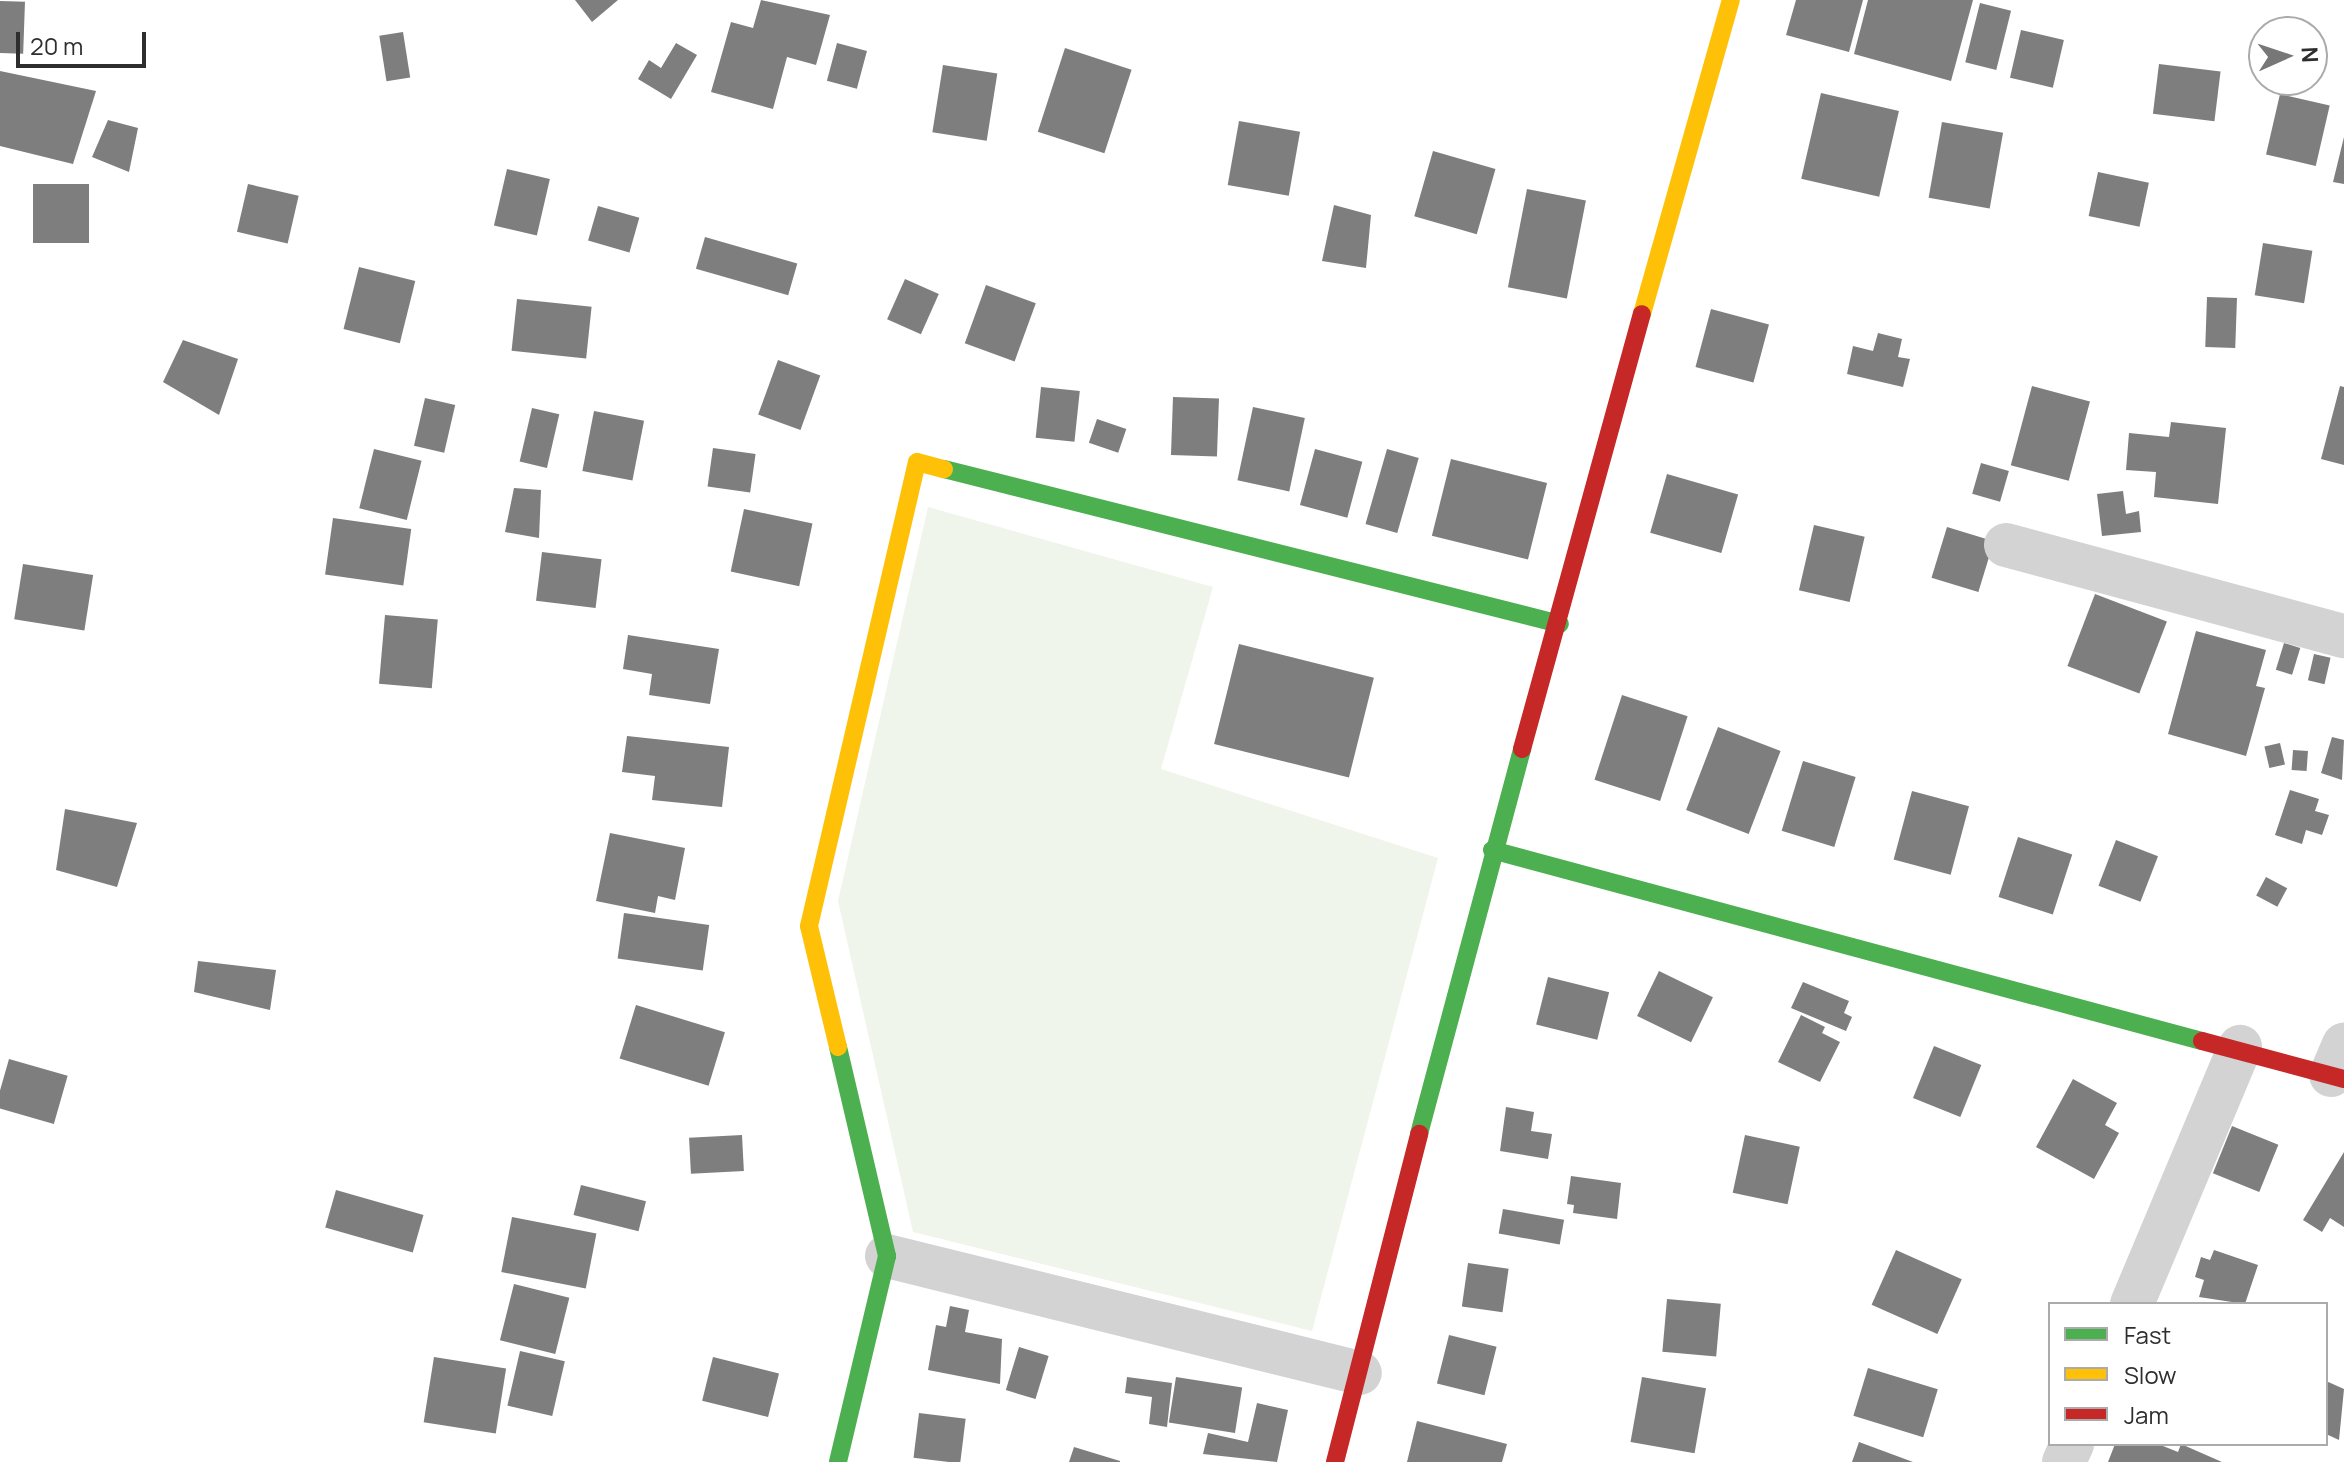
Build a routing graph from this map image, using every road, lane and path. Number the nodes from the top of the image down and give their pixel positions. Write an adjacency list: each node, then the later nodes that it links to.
1 (1731, 0): 3 (street)
2 (2006, 545): 4 (street)
3 (1560, 624): 5 (street); 8 (street)
4 (2344, 636)
5 (1492, 850): 6 (street); 10 (street)
6 (2240, 1047): 7 (street); 9 (street)
7 (2340, 1066)
8 (887, 1256): 10 (street); 11 (street)
9 (2133, 1302)
10 (1360, 1373): 12 (street)
11 (838, 1462)
12 (1335, 1462)

